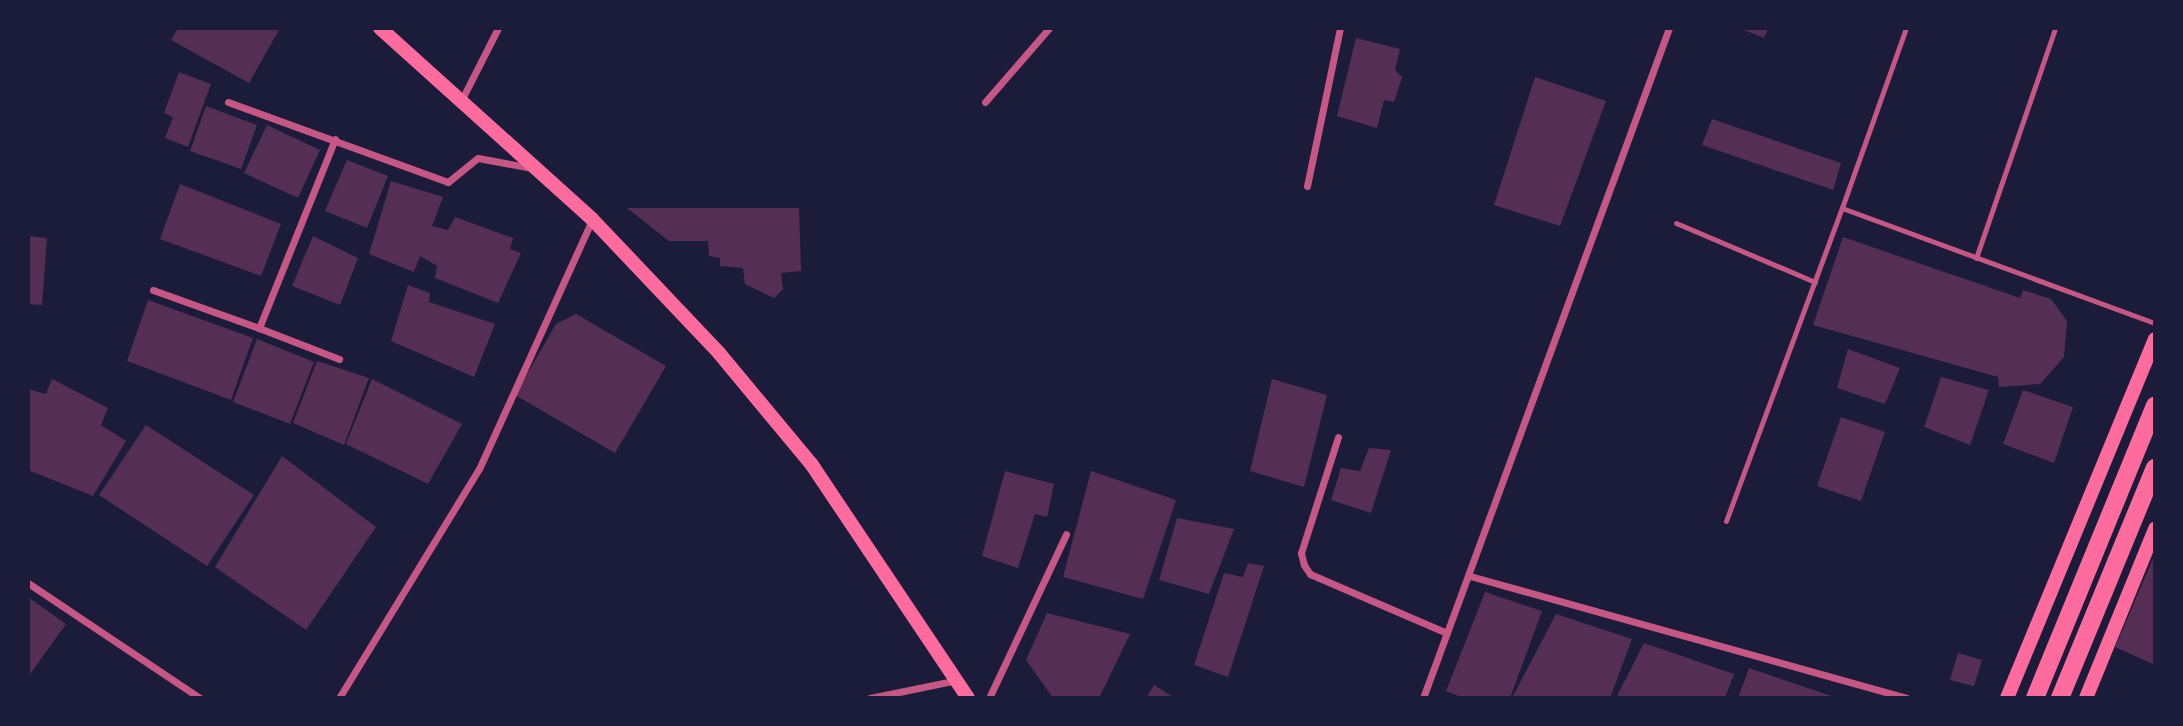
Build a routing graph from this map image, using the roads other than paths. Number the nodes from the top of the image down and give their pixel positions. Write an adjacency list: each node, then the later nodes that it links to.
1 (380, 28): 8 (main road)
2 (498, 28): 8 (street)
3 (1049, 28): 10 (street)
4 (1340, 28): 13 (street)
5 (1669, 28): 30 (street)
6 (1906, 28): 14 (lane)
7 (2055, 28): 17 (lane)
8 (461, 100): 12 (main road)
9 (228, 102): 11 (street)
10 (985, 102)
11 (335, 139): 12 (street); 21 (street)
12 (536, 169): 15 (main road)
13 (1307, 186)
14 (1842, 208): 17 (lane); 18 (lane)
15 (592, 219): 33 (main road); 35 (street)
16 (1676, 223): 18 (lane)
17 (1976, 258): 20 (lane)
18 (1815, 282): 27 (lane)
19 (153, 290): 21 (street)
20 (2155, 323)
21 (259, 328): 23 (street)
22 (2155, 339): 41 (main road)
23 (339, 359)
24 (2155, 406): 42 (main road)
25 (1338, 437): 32 (street)
26 (2155, 468): 43 (main road)
27 (1726, 521)
28 (2155, 529): 44 (main road)
29 (1066, 534): 38 (street)
30 (1470, 576): 32 (street); 40 (street)
31 (28, 583): 34 (street)
32 (1447, 633): 39 (street)
33 (959, 679): 36 (street); 37 (main road)
34 (200, 698)
35 (339, 698)
36 (870, 698)
37 (968, 698)
38 (989, 698)
39 (1423, 698)
40 (1906, 698)
41 (2007, 698)
42 (2035, 698)
43 (2060, 698)
44 (2086, 698)

